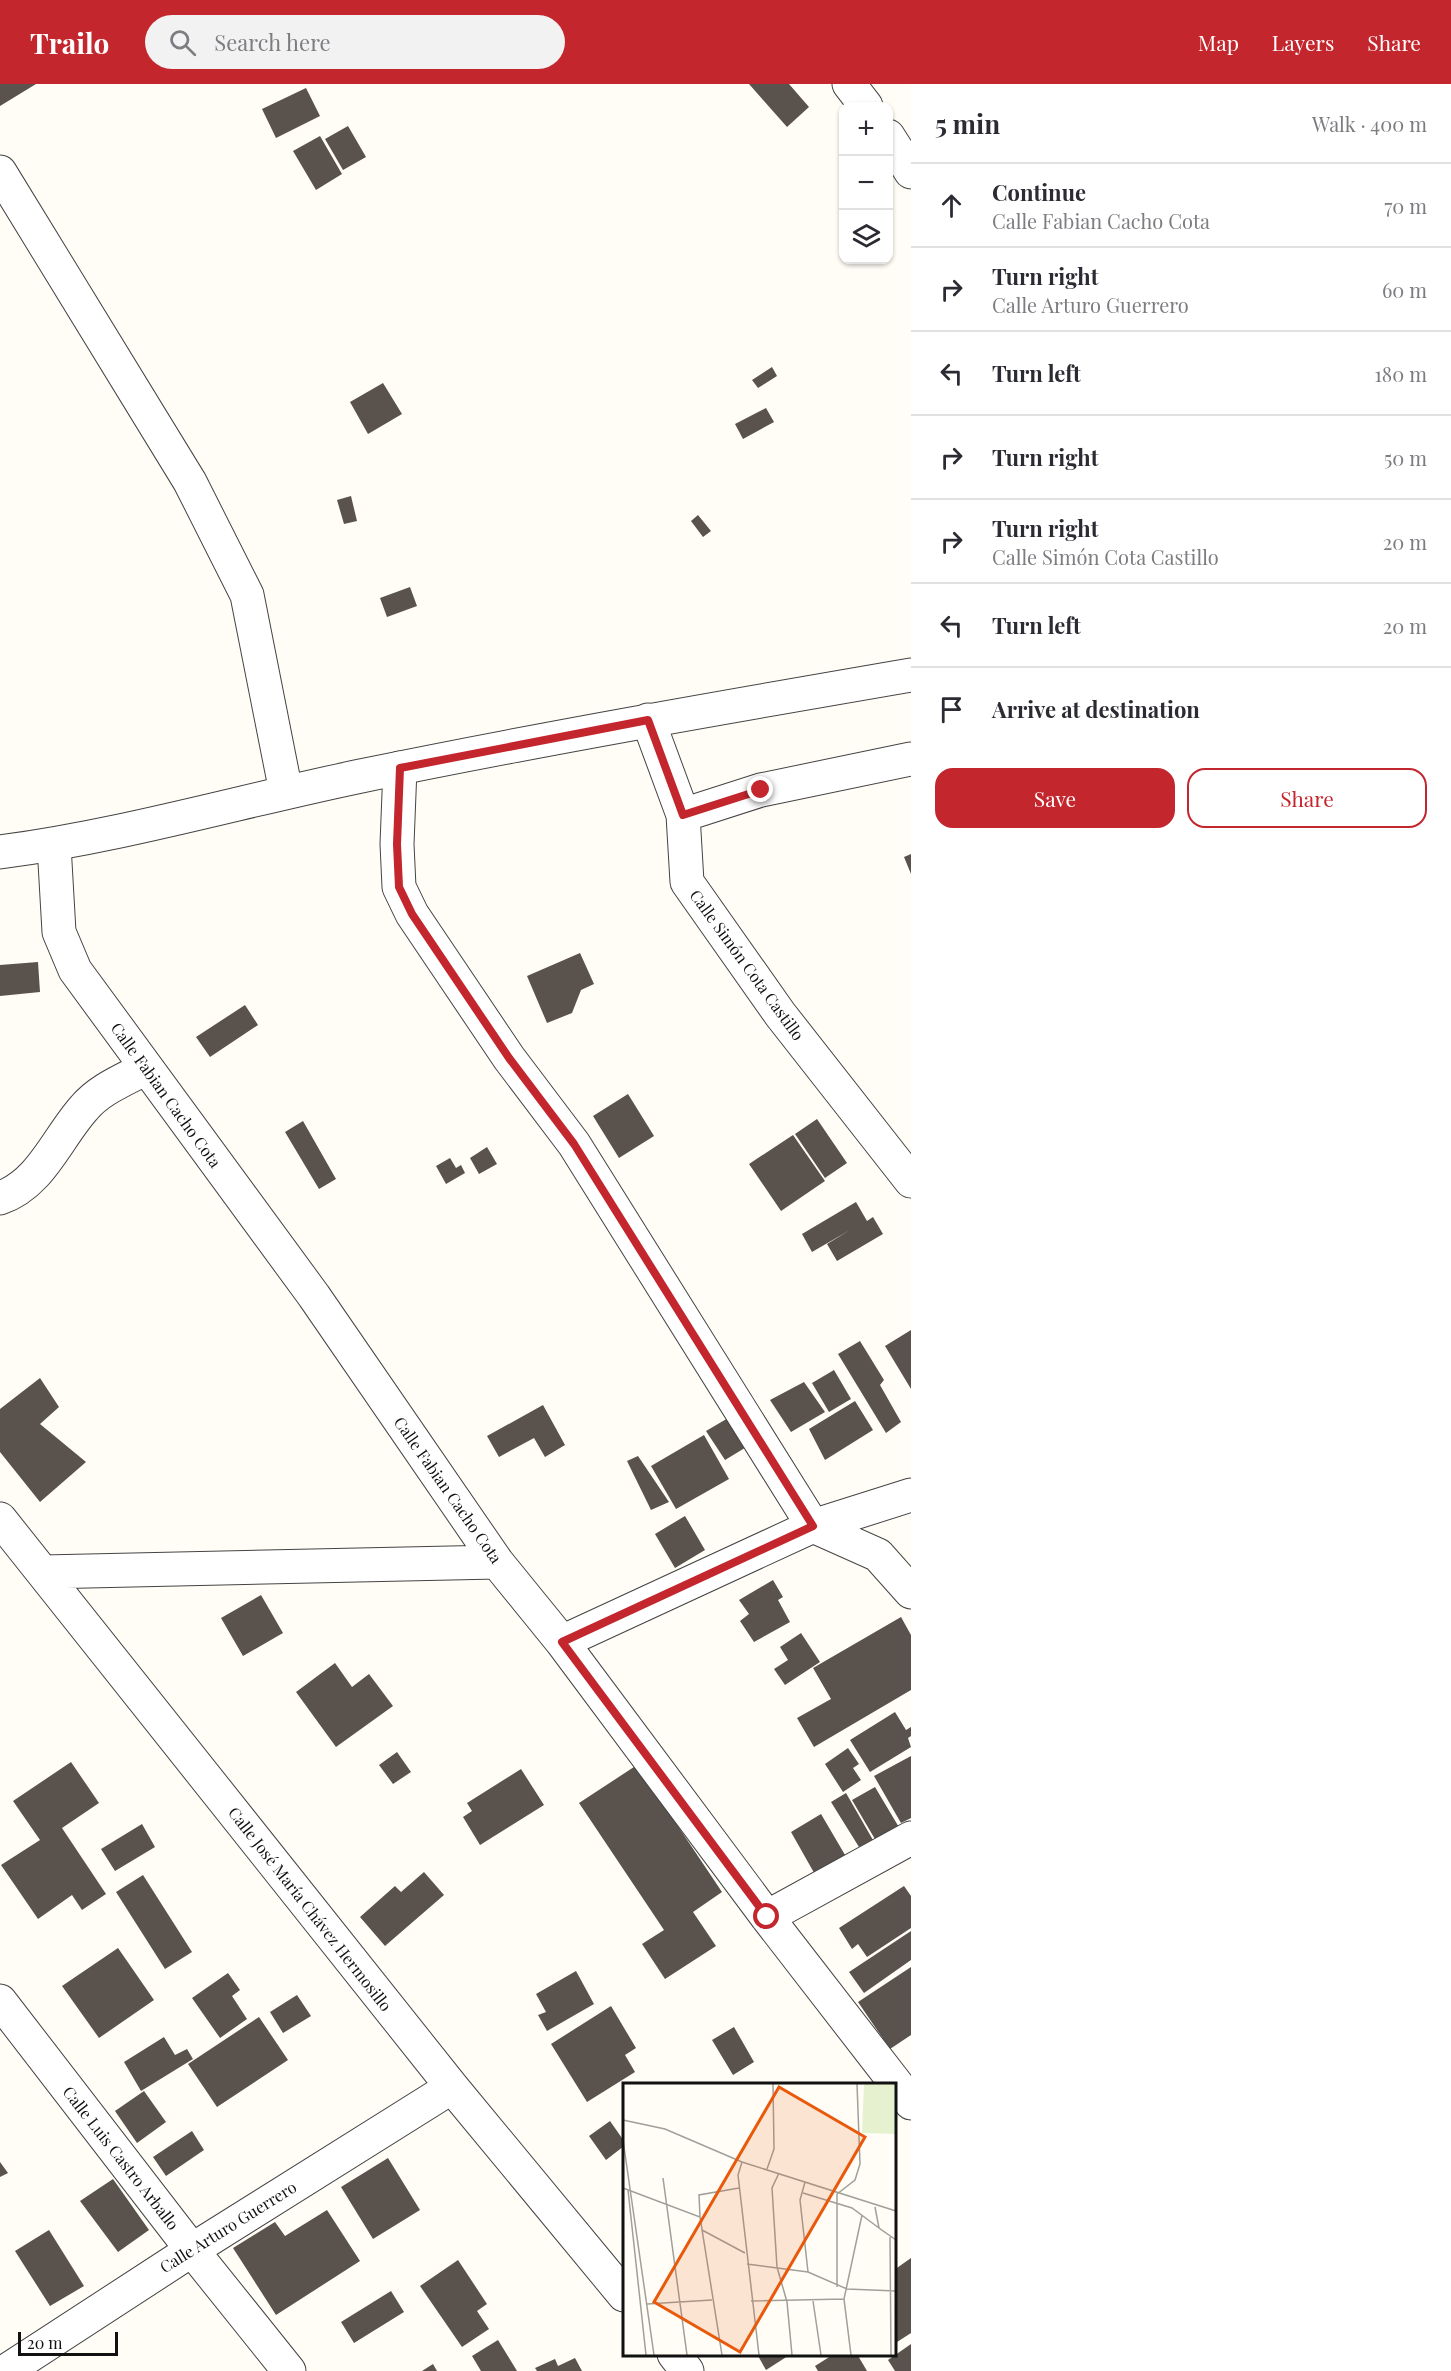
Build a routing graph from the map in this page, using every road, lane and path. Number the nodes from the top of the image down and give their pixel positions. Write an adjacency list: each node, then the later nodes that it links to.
1 (849, 84): 2 (street)
2 (863, 102)
3 (893, 144): 5 (street)
4 (0, 172): 10 (street)
5 (911, 172)
6 (911, 675): 7 (street)
7 (648, 720): 9 (street); 11 (street, Calle Simón Cota Castillo)
8 (911, 759): 11 (street)
9 (400, 768): 10 (street); 19 (street)
10 (286, 792): 12 (street)
11 (683, 815): 15 (street, Calle Simón Cota Castillo)
12 (54, 845): 13 (street); 14 (street, Calle Fabian Cacho Cota)
13 (0, 852)
14 (146, 1068): 16 (street); 20 (street, Calle Fabian Cacho Cota)
15 (911, 1181)
16 (0, 1198)
17 (911, 1494): 19 (street)
18 (0, 1519): 21 (street, Calle José María Chávez Hermosillo)
19 (813, 1526): 22 (street); 23 (street)
20 (497, 1562): 21 (street); 23 (street, Calle Fabian Cacho Cota)
21 (43, 1572): 29 (street, Calle José María Chávez Hermosillo)
22 (911, 1592)
23 (562, 1642): 25 (street, Calle Fabian Cacho Cota)
24 (911, 1838): 25 (street)
25 (767, 1917): 27 (street, Calle Fabian Cacho Cota)
26 (0, 2001): 31 (street, Calle Luis Castro Arballo)
27 (896, 2083)
28 (896, 2084): 30 (street, Calle Fabian Cacho Cota)
29 (452, 2087): 31 (street, Calle Arturo Guerrero); 32 (street, Calle José María Chávez Hermosillo)
30 (911, 2103)
31 (192, 2250): 34 (street, Calle Arturo Guerrero); 35 (street, Calle Luis Castro Arballo)
32 (623, 2294)
33 (675, 2356): 36 (street)
34 (6, 2371)
35 (289, 2371)
36 (687, 2371)

